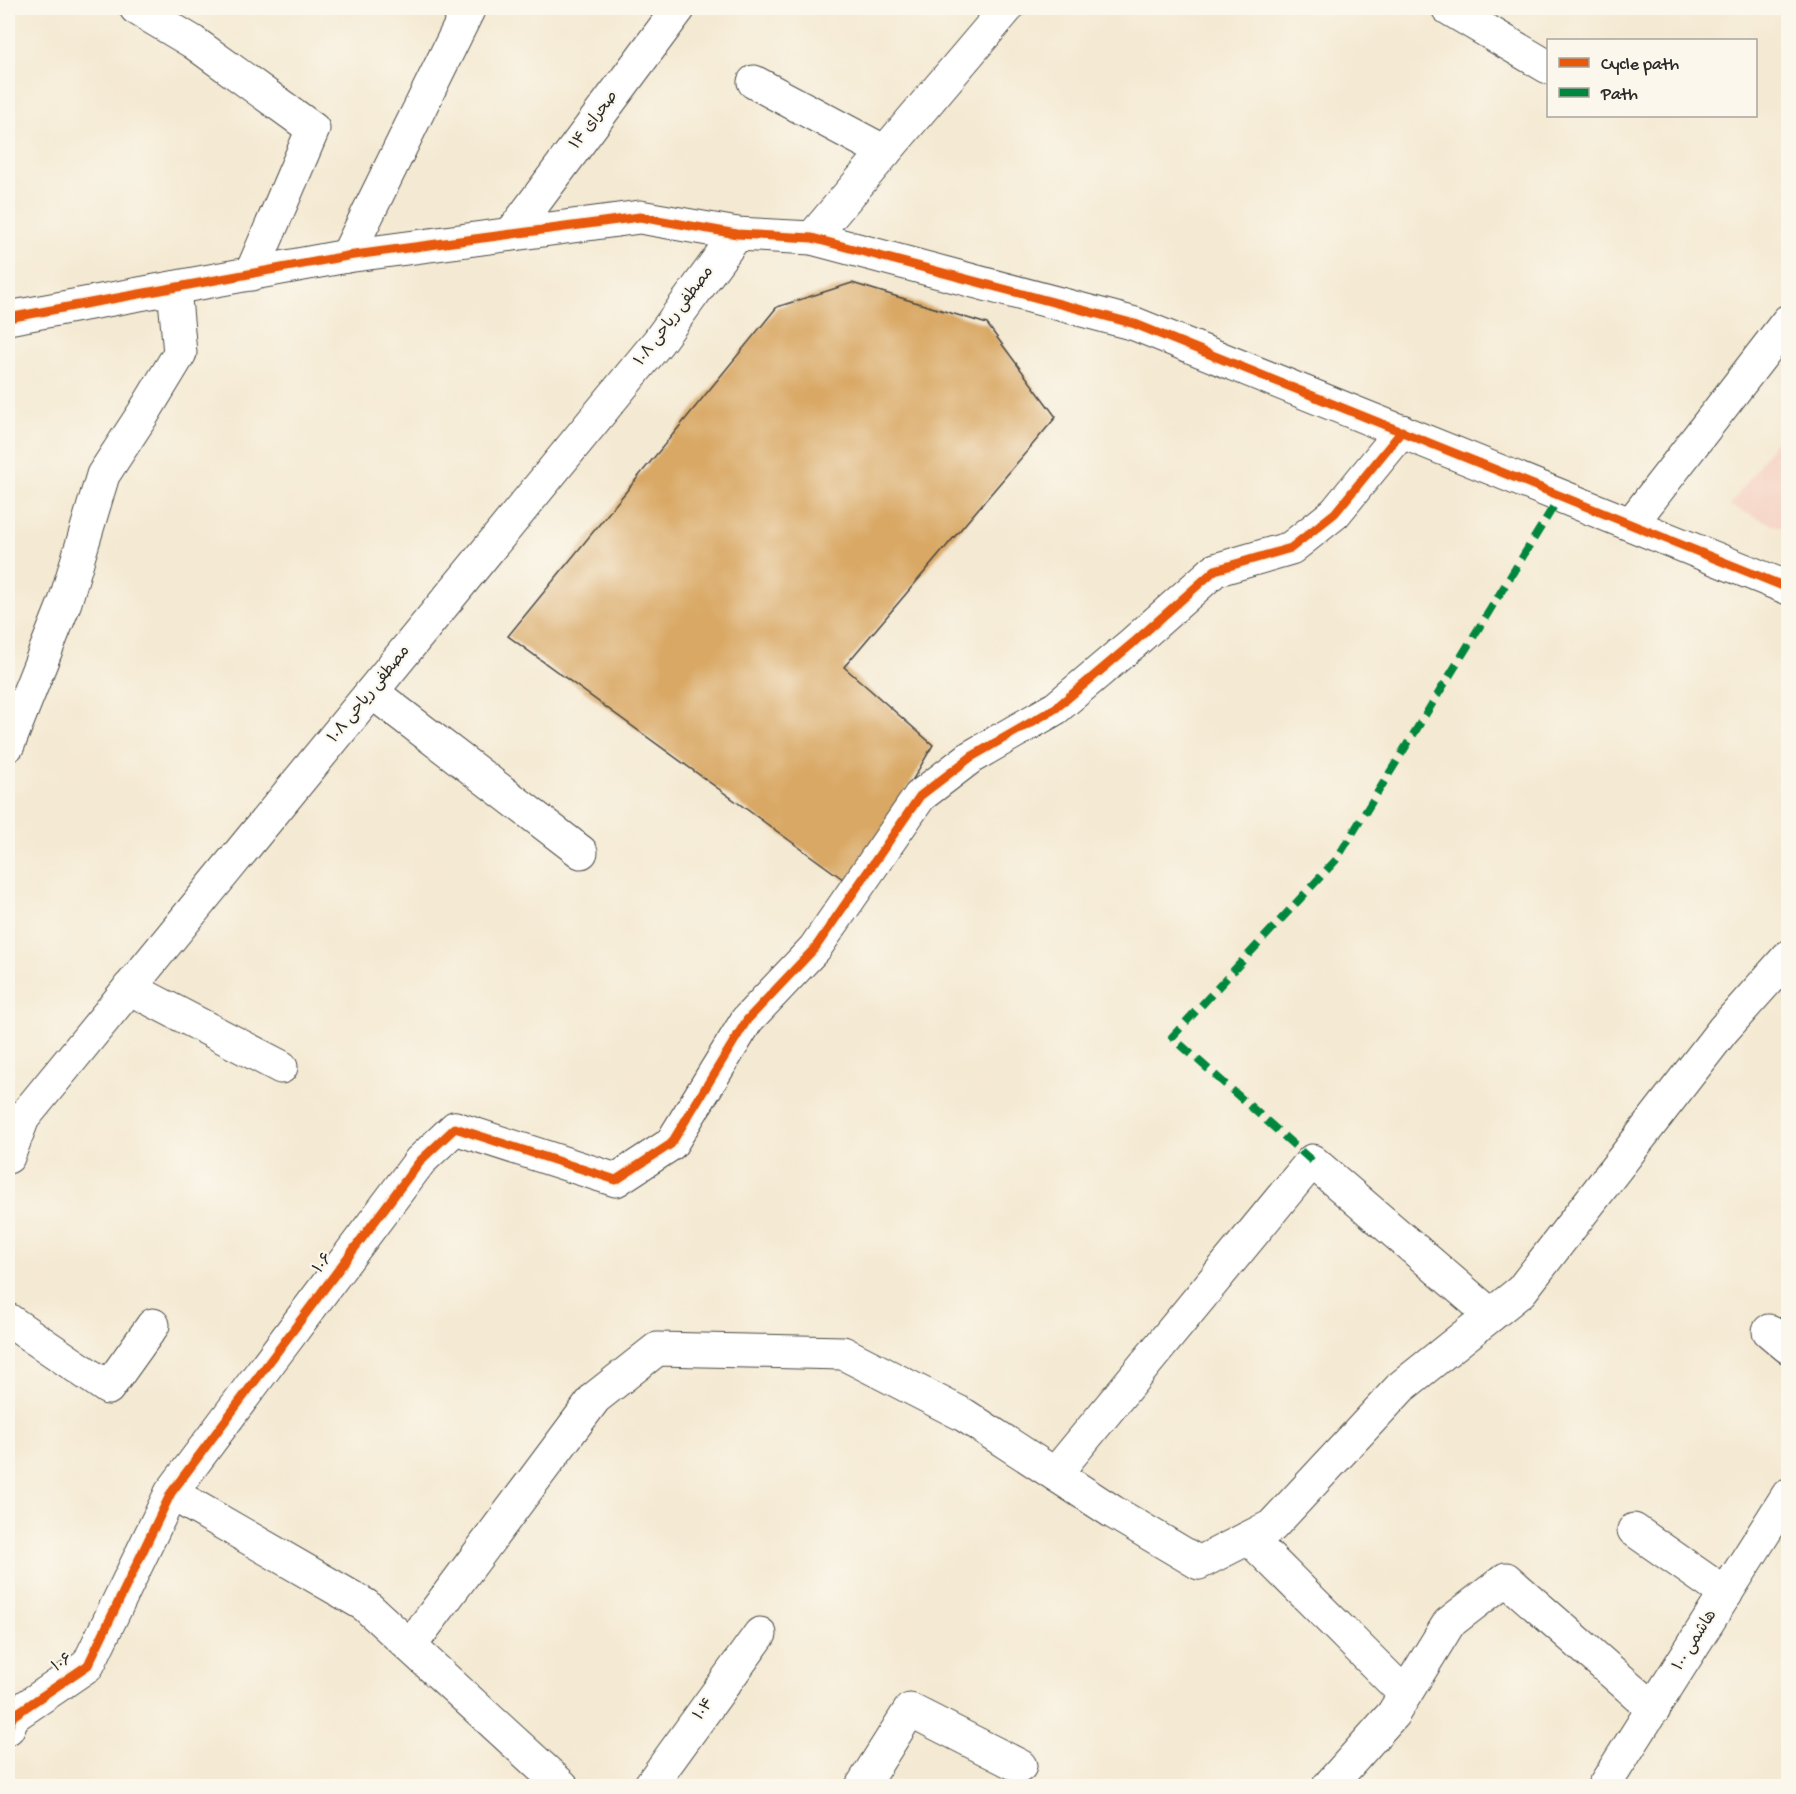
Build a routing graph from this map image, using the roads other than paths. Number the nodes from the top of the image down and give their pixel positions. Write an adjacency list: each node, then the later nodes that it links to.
1 (136, 8): 13 (street)
2 (469, 8): 12 (street)
3 (1007, 8): 8 (street)
4 (1448, 8): 6 (street)
5 (666, 11): 9 (street, صحرای ۱۴)
6 (1547, 66)
7 (754, 82): 8 (street)
8 (885, 152): 11 (street)
9 (511, 234): 10 (street); 12 (street)
10 (737, 234): 11 (street); 20 (street, مصطفی ریاحی ۱۰۸)
11 (812, 238): 17 (street)
12 (347, 256): 13 (street)
13 (251, 274): 14 (street)
14 (174, 288): 15 (street); 21 (street)
15 (8, 318)
16 (1788, 321): 18 (street)
17 (1402, 431): 18 (street); 32 (street, ۱۰۶)
18 (1631, 524): 19 (street)
19 (1788, 588)
20 (372, 692): 22 (street); 24 (street, مصطفی ریاحی ۱۰۸)
21 (8, 745)
22 (581, 852)
23 (1788, 957): 28 (street)
24 (129, 988): 25 (street); 26 (street, مصطفی ریاحی ۱۰۸)
25 (281, 1067)
26 (15, 1110): 27 (street, مصطفی ریاحی ۱۰۸)
27 (8, 1157)
28 (1491, 1315): 31 (street); 35 (street)
29 (8, 1320): 30 (street)
30 (153, 1324)
31 (1055, 1474): 35 (street); 38 (street)
32 (171, 1493): 38 (street); 41 (street, ۱۰۶)
33 (1788, 1495): 36 (street, هاشمی ۱۰۰)
34 (1634, 1530): 36 (street)
35 (1249, 1538): 39 (street)
36 (1726, 1594): 40 (street, هاشمی ۱۰۰)
37 (760, 1634): 44 (street, ۱۰۴)
38 (410, 1646): 43 (street)
39 (1405, 1694): 40 (street); 46 (street)
40 (1654, 1709): 47 (street, هاشمی ۱۰۰)
41 (9, 1719)
42 (1020, 1767): 45 (street)
43 (562, 1786)
44 (650, 1786)
45 (862, 1786)
46 (1329, 1786)
47 (1605, 1786)

